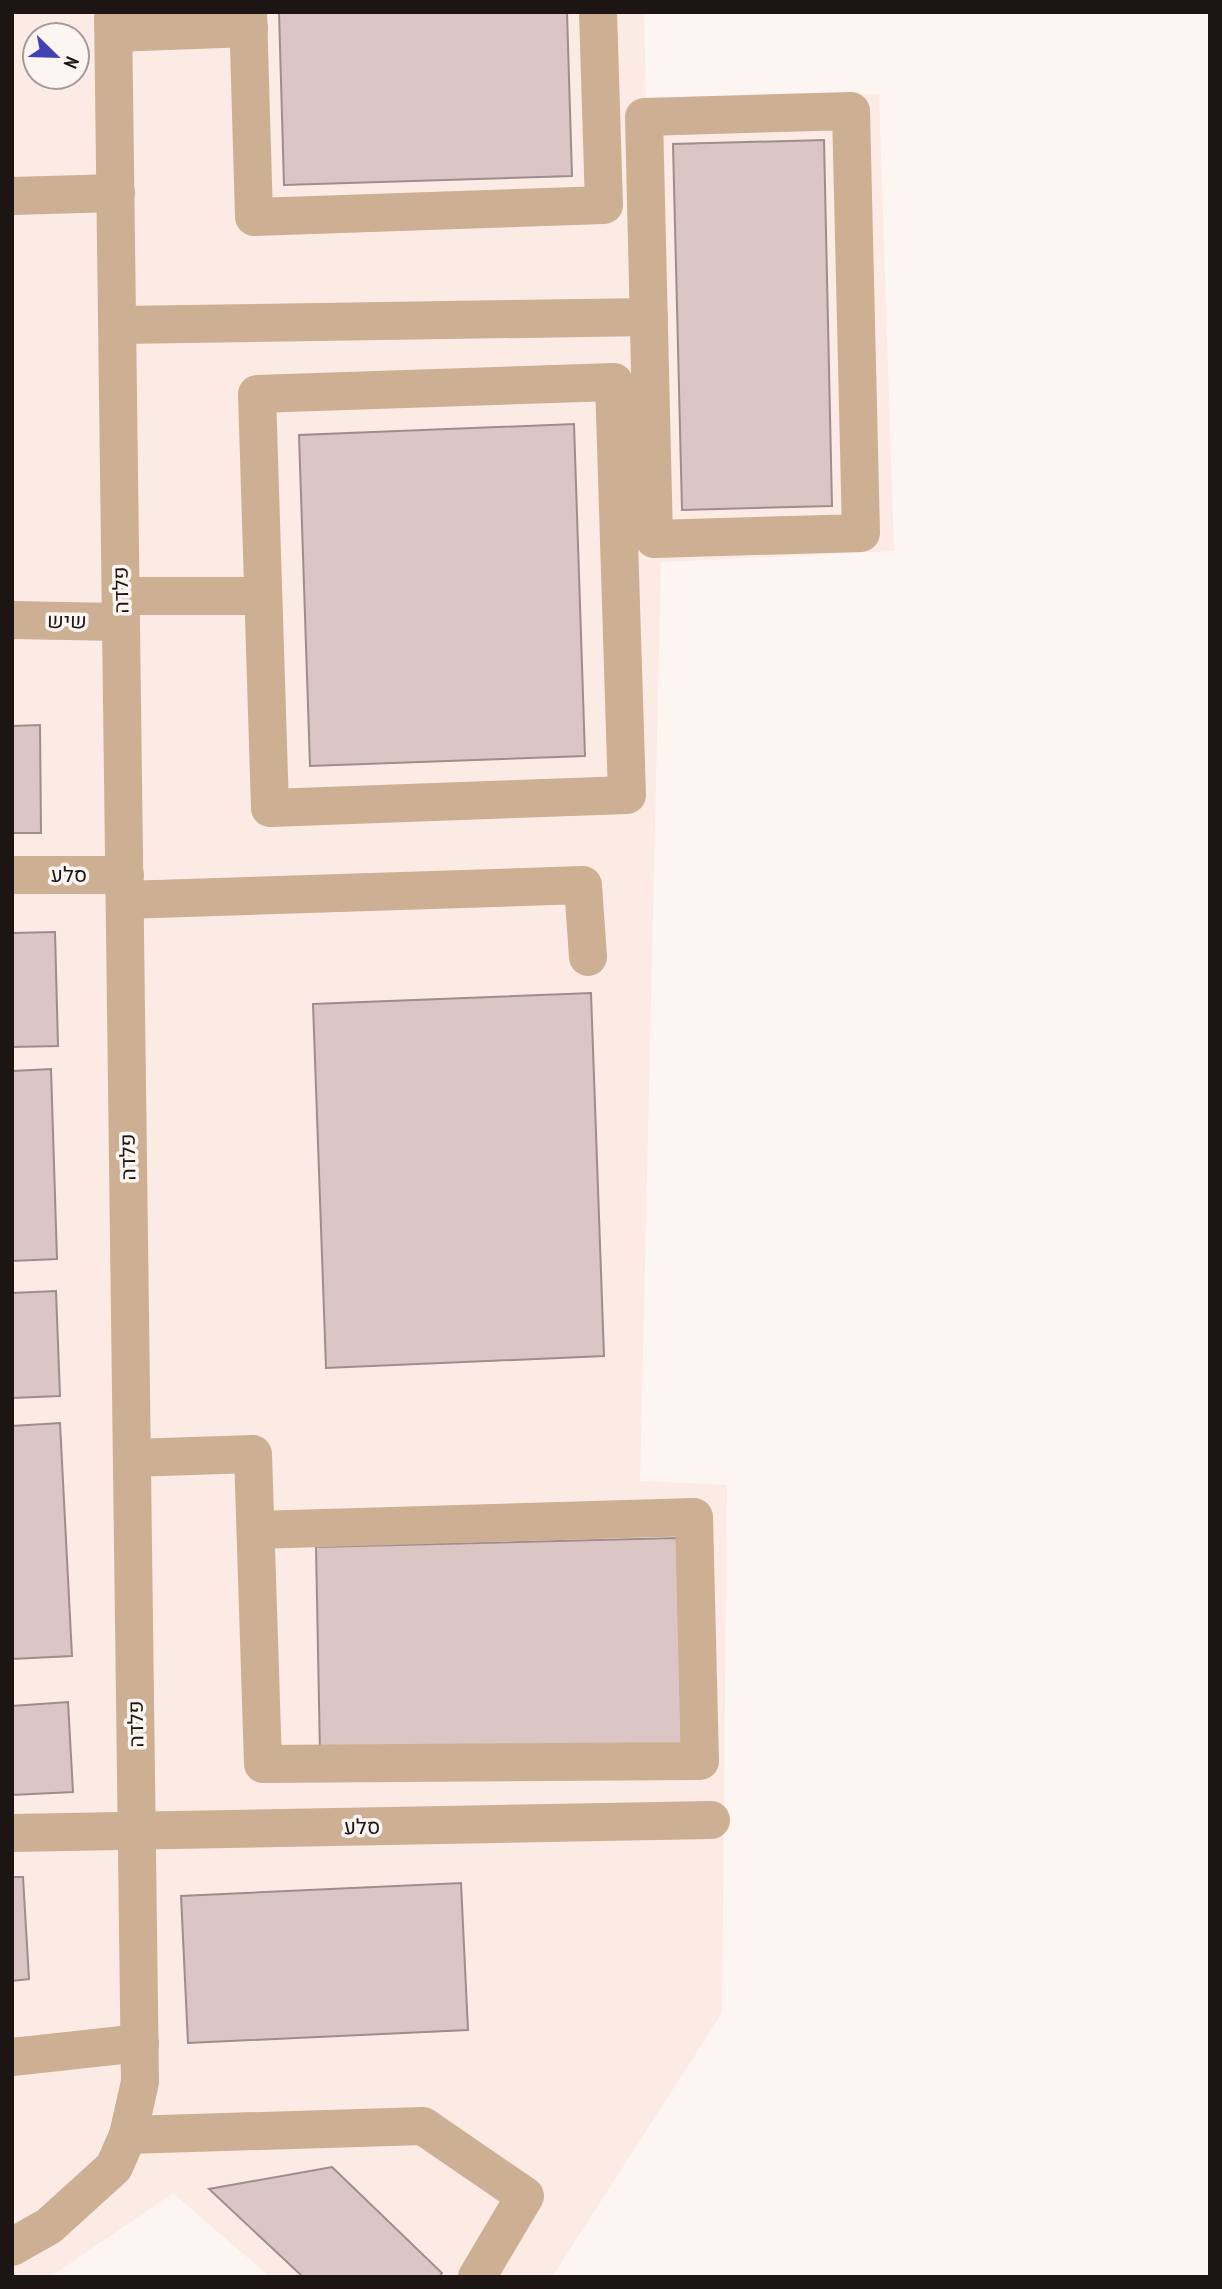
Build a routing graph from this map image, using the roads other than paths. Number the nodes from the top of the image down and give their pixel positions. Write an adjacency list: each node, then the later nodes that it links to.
1 (598, 12): 2 (street)
2 (249, 20): 3 (street)
3 (113, 22): 4 (street, פלדה)
4 (116, 193): 5 (street); 7 (street, פלדה)
5 (12, 196)
6 (649, 317): 6 (street); 7 (street)
7 (118, 325): 9 (street, פלדה)
8 (263, 596): 8 (street); 9 (street, שיש)
9 (121, 609): 10 (street, שיש); 12 (street, פלדה)
10 (12, 620)
11 (12, 875): 12 (street, סלע)
12 (125, 888): 13 (street, סלע); 14 (street, פלדה)
13 (588, 957)
14 (132, 1458): 15 (street); 17 (street, פלדה)
15 (256, 1530): 15 (street)
16 (711, 1820): 17 (street, סלע)
17 (137, 1832): 18 (street, סלע); 19 (street, פלדה)
18 (12, 1833)
19 (140, 2043): 20 (street); 21 (street, פלדה)
20 (12, 2057)
21 (128, 2135): 22 (street, פלדה); 23 (street)
22 (12, 2247)
23 (477, 2277)

